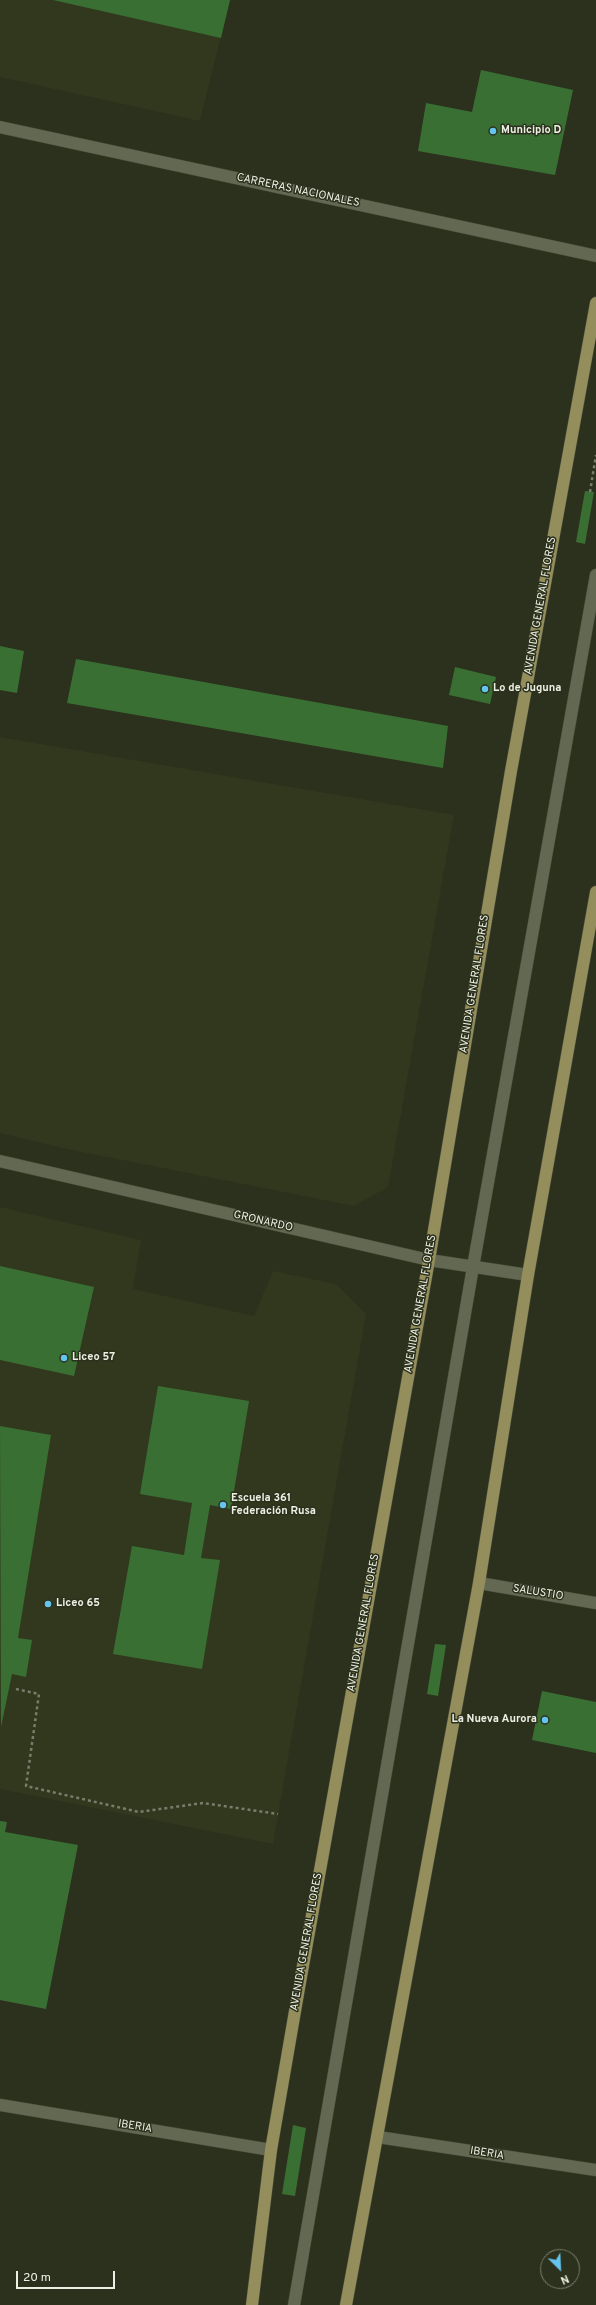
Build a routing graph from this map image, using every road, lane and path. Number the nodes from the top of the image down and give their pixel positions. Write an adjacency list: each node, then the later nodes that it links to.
1 (0, 127): 2 (street, CARRERAS NACIONALES)
2 (596, 256)
3 (596, 303): 9 (main road, AVENIDA GENERAL FLORES)
4 (596, 455): 5 (path)
5 (590, 492)
6 (596, 575): 10 (street)
7 (596, 892): 11 (main road)
8 (0, 1161): 9 (street, GRONARDO)
9 (429, 1260): 10 (street, GRONARDO); 18 (main road, AVENIDA GENERAL FLORES)
10 (473, 1267): 11 (street, GRONARDO); 21 (street)
11 (528, 1275): 12 (main road)
12 (479, 1583): 13 (street, SALUSTIO); 17 (main road)
13 (596, 1603)
14 (16, 1690): 15 (path)
15 (278, 1814)
16 (0, 2105): 18 (street, IBERIA)
17 (378, 2138): 19 (street, IBERIA); 22 (main road)
18 (271, 2150): 20 (main road, AVENIDA GENERAL FLORES)
19 (596, 2170)
20 (252, 2305)
21 (294, 2305)
22 (346, 2305)

